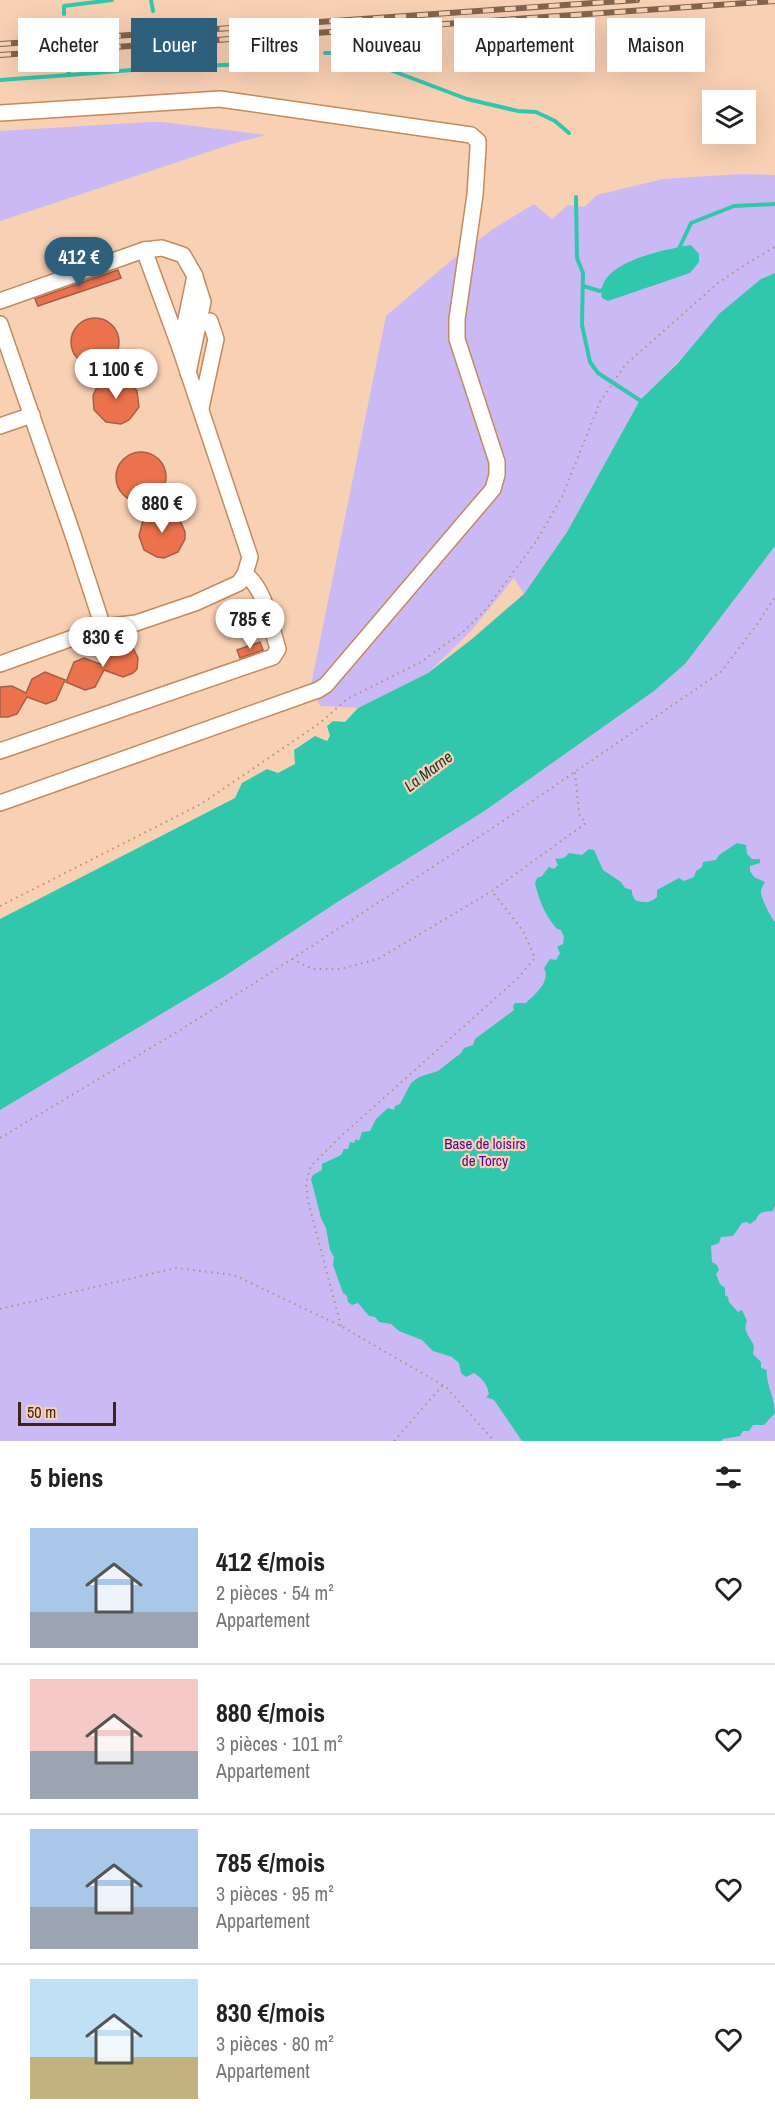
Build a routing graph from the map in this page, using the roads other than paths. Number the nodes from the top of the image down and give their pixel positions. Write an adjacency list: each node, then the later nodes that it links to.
1 (0, 113): 18 (lane)
2 (144, 250): 3 (lane); 4 (lane); 8 (lane)
3 (195, 276): 5 (lane); 8 (lane)
4 (0, 301)
5 (203, 302): 6 (lane); 9 (lane)
6 (210, 321): 10 (lane); 11 (lane)
7 (0, 324): 12 (lane)
8 (180, 348): 9 (lane)
9 (188, 373): 10 (lane)
10 (194, 390): 11 (lane)
11 (201, 408): 14 (lane)
12 (32, 415): 13 (lane); 15 (lane)
13 (0, 426)
14 (245, 574): 15 (lane); 17 (lane)
15 (103, 627): 16 (lane)
16 (0, 664)
17 (0, 751)
18 (0, 803)

